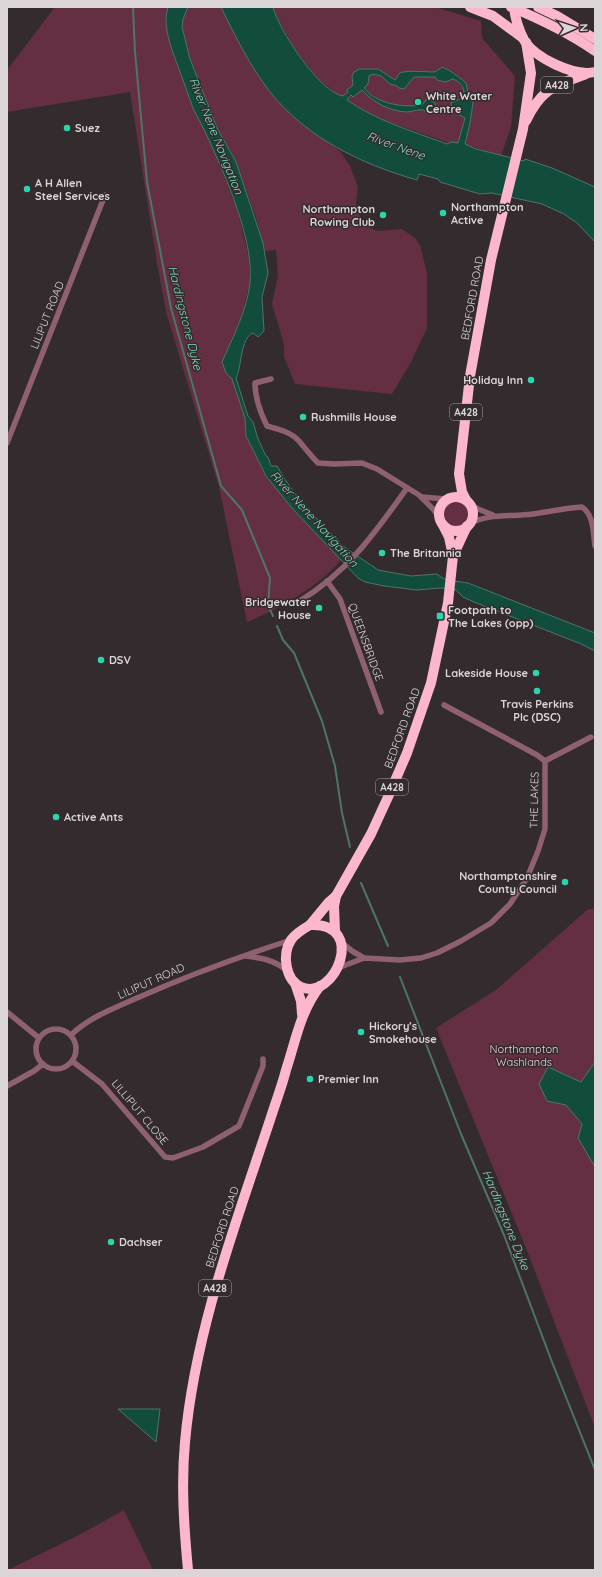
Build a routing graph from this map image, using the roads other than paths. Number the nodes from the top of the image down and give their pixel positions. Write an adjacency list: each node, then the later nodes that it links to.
1 (470, 7): 5 (highway)
2 (512, 7): 5 (highway, BEDFORD ROAD); 6 (highway, bridge)
3 (538, 7): 4 (highway)
4 (595, 39)
5 (525, 41): 7 (highway); 8 (highway, BEDFORD ROAD / A428)
6 (595, 51)
7 (591, 74): 8 (highway, BEDFORD ROAD / A428)
8 (523, 129): 12 (highway, BEDFORD ROAD / A428)
9 (105, 195): 11 (street, LILIPUT ROAD)
10 (271, 379): 13 (street)
11 (7, 443)
12 (459, 474): 15 (highway, BEDFORD ROAD / A428); 16 (highway, BEDFORD ROAD / A428)
13 (406, 488): 14 (street); 22 (street)
14 (422, 497): 15 (street); 18 (street)
15 (446, 499): 16 (highway); 18 (highway)
16 (468, 502): 17 (street); 19 (highway)
17 (494, 515): 19 (street); 20 (street)
18 (441, 521): 19 (highway); 21 (highway, BEDFORD ROAD / A428)
19 (468, 525): 21 (highway, BEDFORD ROAD / A428)
20 (595, 546)
21 (453, 556): 28 (highway, BEDFORD ROAD / A428)
22 (328, 581): 23 (street); 25 (street, QUEENSBRIDGE)
23 (298, 602)
24 (444, 705): 27 (street, THE LAKES)
25 (381, 712)
26 (591, 737): 27 (street)
27 (545, 761): 34 (street, THE LAKES)
28 (336, 896): 29 (highway, BEDFORD ROAD / A428); 30 (highway, BEDFORD ROAD / A428)
29 (310, 925): 30 (highway); 31 (highway)
30 (335, 931): 32 (highway)
31 (291, 940): 33 (street, LILIPUT ROAD); 36 (highway)
32 (341, 942): 34 (street, THE LAKES); 35 (highway)
33 (244, 956): 36 (street, LILIPUT ROAD); 41 (street, LILIPUT ROAD)
34 (364, 958): 35 (street, THE LAKES)
35 (338, 968): 38 (highway)
36 (288, 971): 37 (highway)
37 (295, 983): 38 (highway); 40 (highway, BEDFORD ROAD / A428)
38 (320, 986): 40 (highway, BEDFORD ROAD / A428)
39 (7, 1012): 42 (street)
40 (302, 1016): 47 (highway, BEDFORD ROAD / A428)
41 (71, 1036): 42 (street); 44 (street)
42 (39, 1038): 45 (street)
43 (262, 1059): 44 (street, LILLIPUT CLOSE)
44 (72, 1061): 45 (street)
45 (43, 1064): 46 (street)
46 (7, 1086)
47 (188, 1570)

